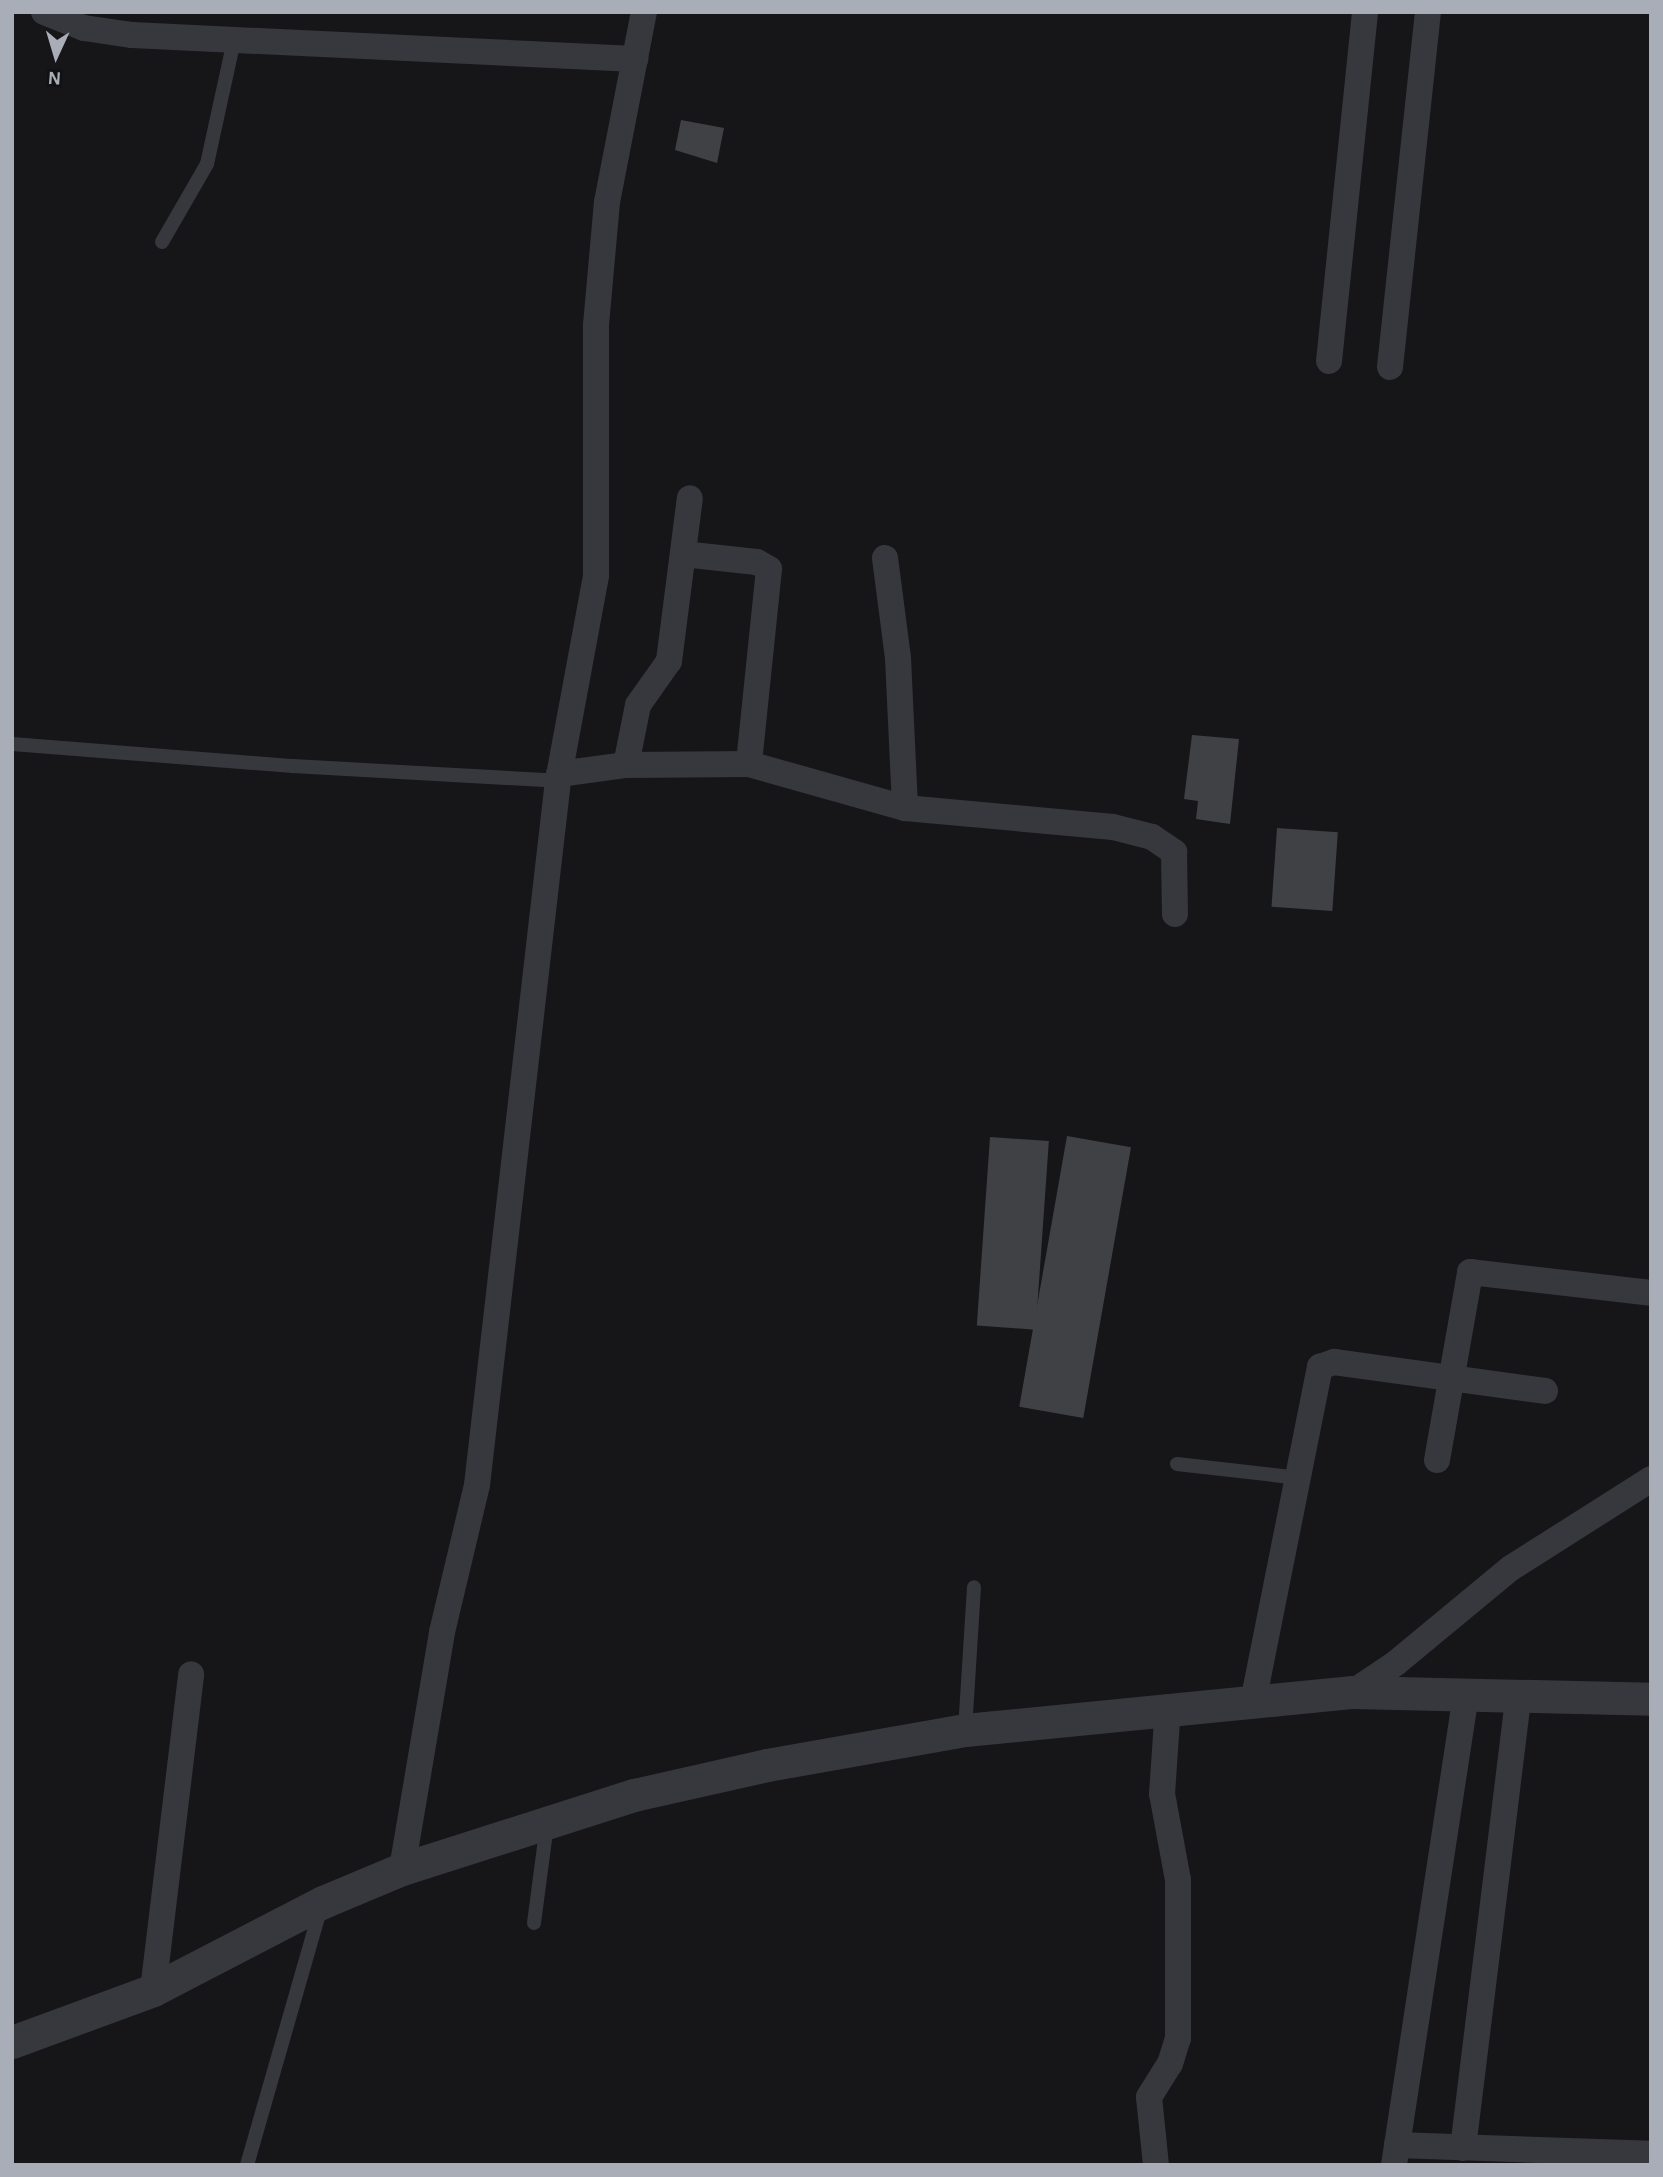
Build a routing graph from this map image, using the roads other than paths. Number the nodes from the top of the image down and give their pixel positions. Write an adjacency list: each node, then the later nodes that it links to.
1 (44, 12): 5 (street)
2 (644, 12): 6 (street)
3 (1365, 12): 8 (street)
4 (1428, 12): 9 (street)
5 (234, 40): 6 (street); 7 (lane)
6 (635, 59): 16 (street)
7 (162, 242)
8 (1329, 361)
9 (1390, 367)
10 (690, 498): 11 (street)
11 (683, 554): 14 (street); 15 (street)
12 (885, 558): 17 (street)
13 (12, 744): 16 (lane)
14 (749, 764): 15 (street); 17 (street)
15 (626, 765): 16 (street)
16 (559, 777): 36 (street)
17 (905, 808): 18 (street)
18 (1175, 914)
19 (1651, 1293): 20 (street)
20 (1451, 1379): 21 (street); 22 (street); 24 (street)
21 (1545, 1391)
22 (1437, 1460)
23 (1177, 1464): 24 (lane)
24 (1299, 1478): 32 (street)
25 (1651, 1479): 28 (street)
26 (974, 1587): 34 (lane)
27 (191, 1674): 39 (street)
28 (1353, 1692): 29 (street); 32 (street)
29 (1466, 1697): 30 (street); 43 (street)
30 (1518, 1697): 31 (street); 41 (street)
31 (1651, 1699)
32 (1253, 1702): 33 (street)
33 (1168, 1707): 34 (street); 45 (street)
34 (965, 1730): 35 (street)
35 (547, 1823): 36 (street); 38 (lane)
36 (402, 1869): 37 (street)
37 (323, 1902): 39 (street); 44 (lane)
38 (534, 1923)
39 (153, 1990): 40 (street)
40 (12, 2042)
41 (1463, 2148): 42 (street); 43 (street)
42 (1651, 2154)
43 (1395, 2155)
44 (247, 2165)
45 (1156, 2165)

